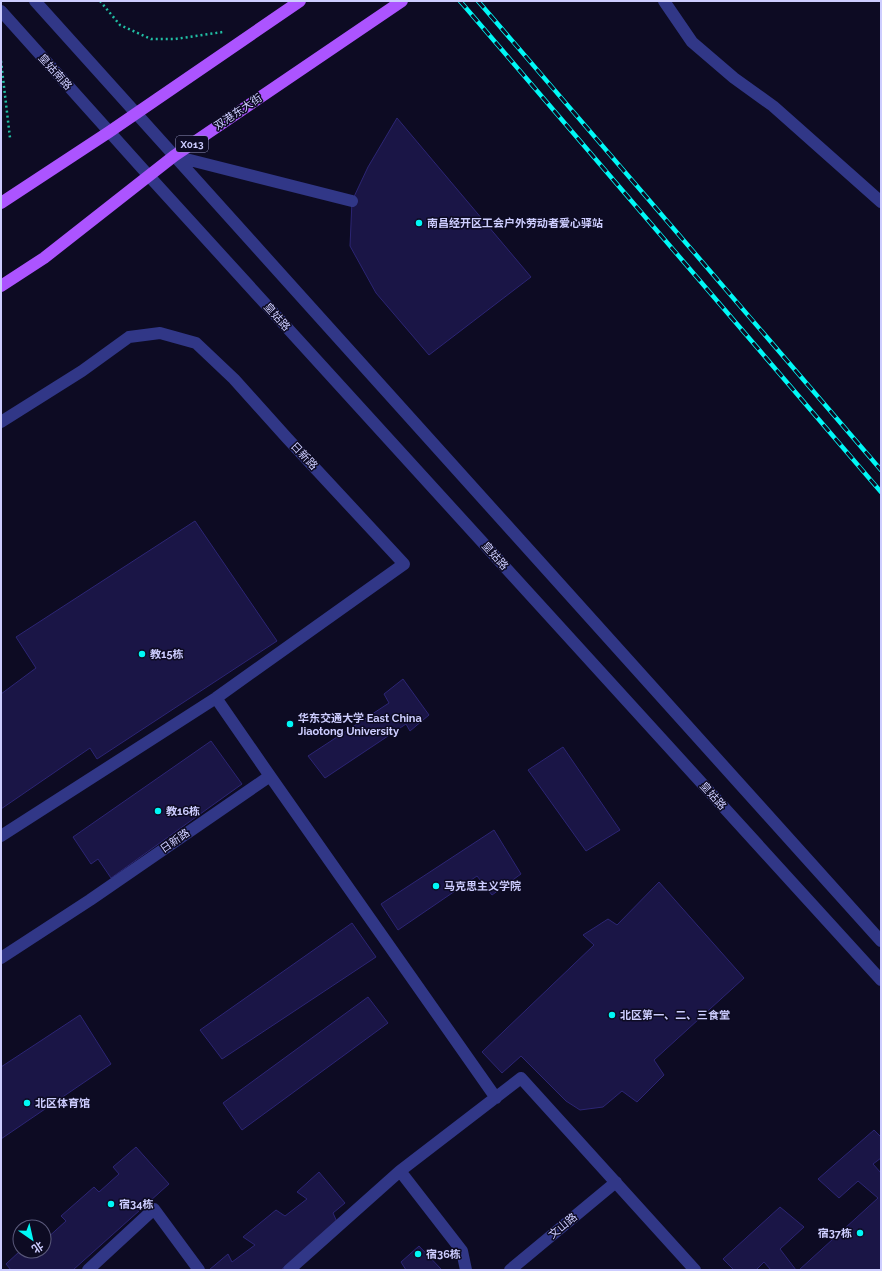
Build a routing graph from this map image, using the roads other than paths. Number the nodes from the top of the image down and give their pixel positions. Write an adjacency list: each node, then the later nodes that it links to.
1 (35, 1): 6 (street)
2 (300, 1): 6 (main road)
3 (402, 1): 8 (main road, 双港东大街 / X013)
4 (664, 1): 11 (street)
5 (1, 11): 7 (street, 皇姑南路)
6 (136, 114): 7 (main road); 8 (street)
7 (109, 132): 9 (street, 皇姑路); 12 (main road)
8 (174, 156): 9 (main road, 双港东大街 / X013); 10 (street); 18 (street)
9 (148, 176): 13 (main road, 双港东大街 / X013); 20 (street, 皇姑路)
10 (352, 201)
11 (881, 202)
12 (1, 203)
13 (1, 286)
14 (1, 422): 15 (street, 日新路)
15 (216, 698): 16 (street); 17 (street, 日新路)
16 (270, 776): 19 (street, 日新路); 21 (street)
17 (1, 836)
18 (881, 941)
19 (1, 958)
20 (881, 980)
21 (496, 1098): 22 (street); 23 (street)
22 (400, 1171): 26 (street); 27 (street)
23 (616, 1182): 28 (street, 文山路); 29 (street)
24 (88, 1270): 25 (street)
25 (199, 1270)
26 (289, 1270)
27 (466, 1270)
28 (510, 1270)
29 (695, 1270)

